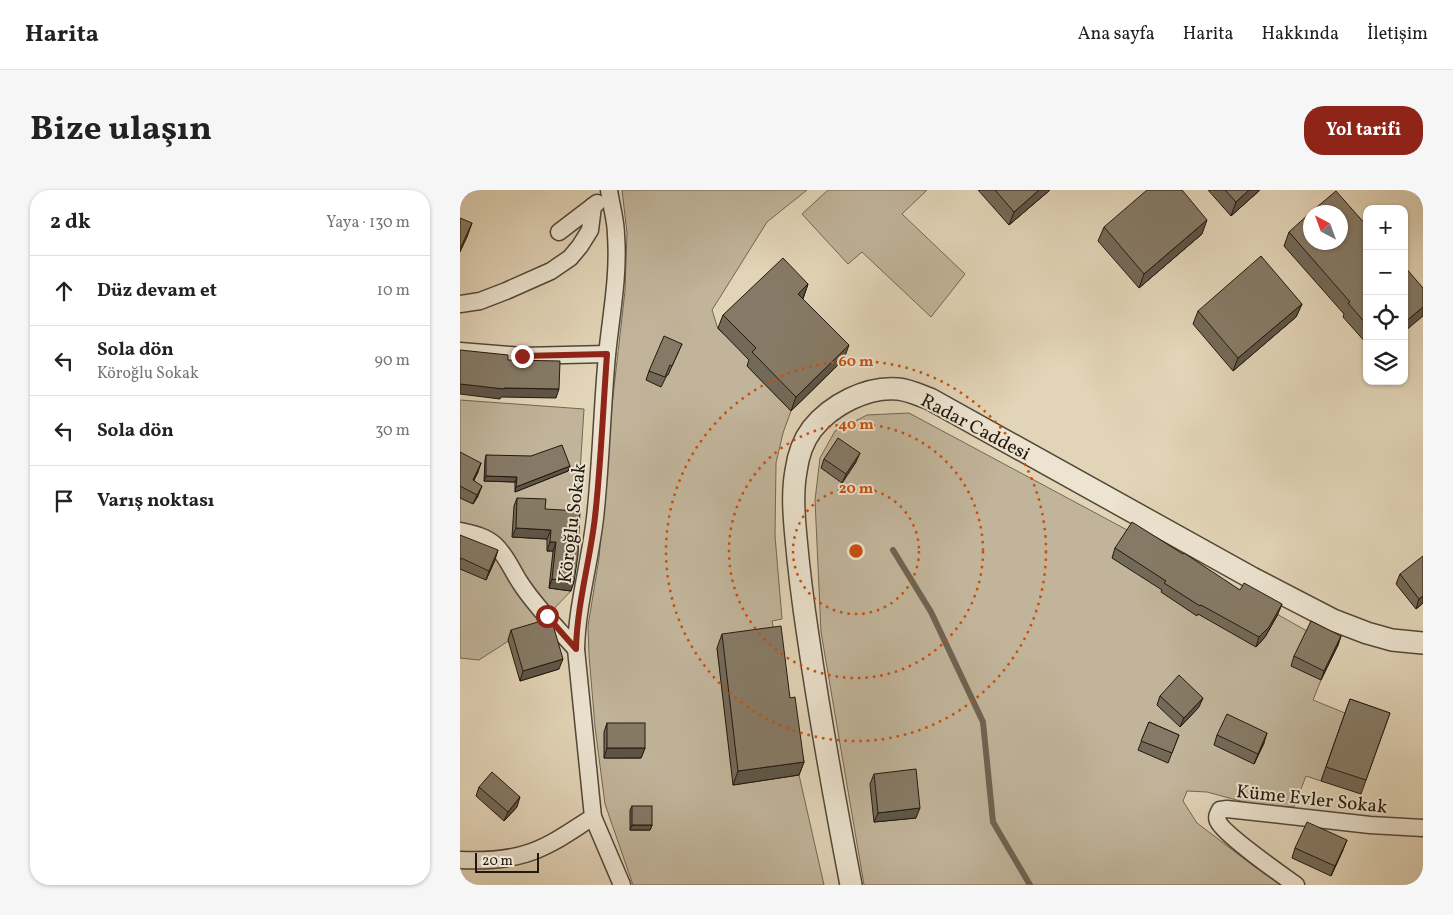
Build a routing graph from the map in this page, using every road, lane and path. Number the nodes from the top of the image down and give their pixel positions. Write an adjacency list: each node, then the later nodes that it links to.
1 (609, 191): 2 (street); 6 (street, Köroğlu Sokak)
2 (593, 206): 3 (street); 4 (street)
3 (559, 232)
4 (460, 304)
5 (460, 351): 6 (street)
6 (607, 354): 9 (street, Köroğlu Sokak)
7 (460, 531): 9 (street)
8 (1423, 643): 14 (street, Radar Caddesi)
9 (576, 649): 10 (street, Köroğlu Sokak)
10 (594, 817): 12 (street); 13 (street, Köroğlu Sokak)
11 (1423, 828): 15 (street, Küme Evler Sokak)
12 (460, 860)
13 (622, 885)
14 (851, 885)
15 (1296, 885)

